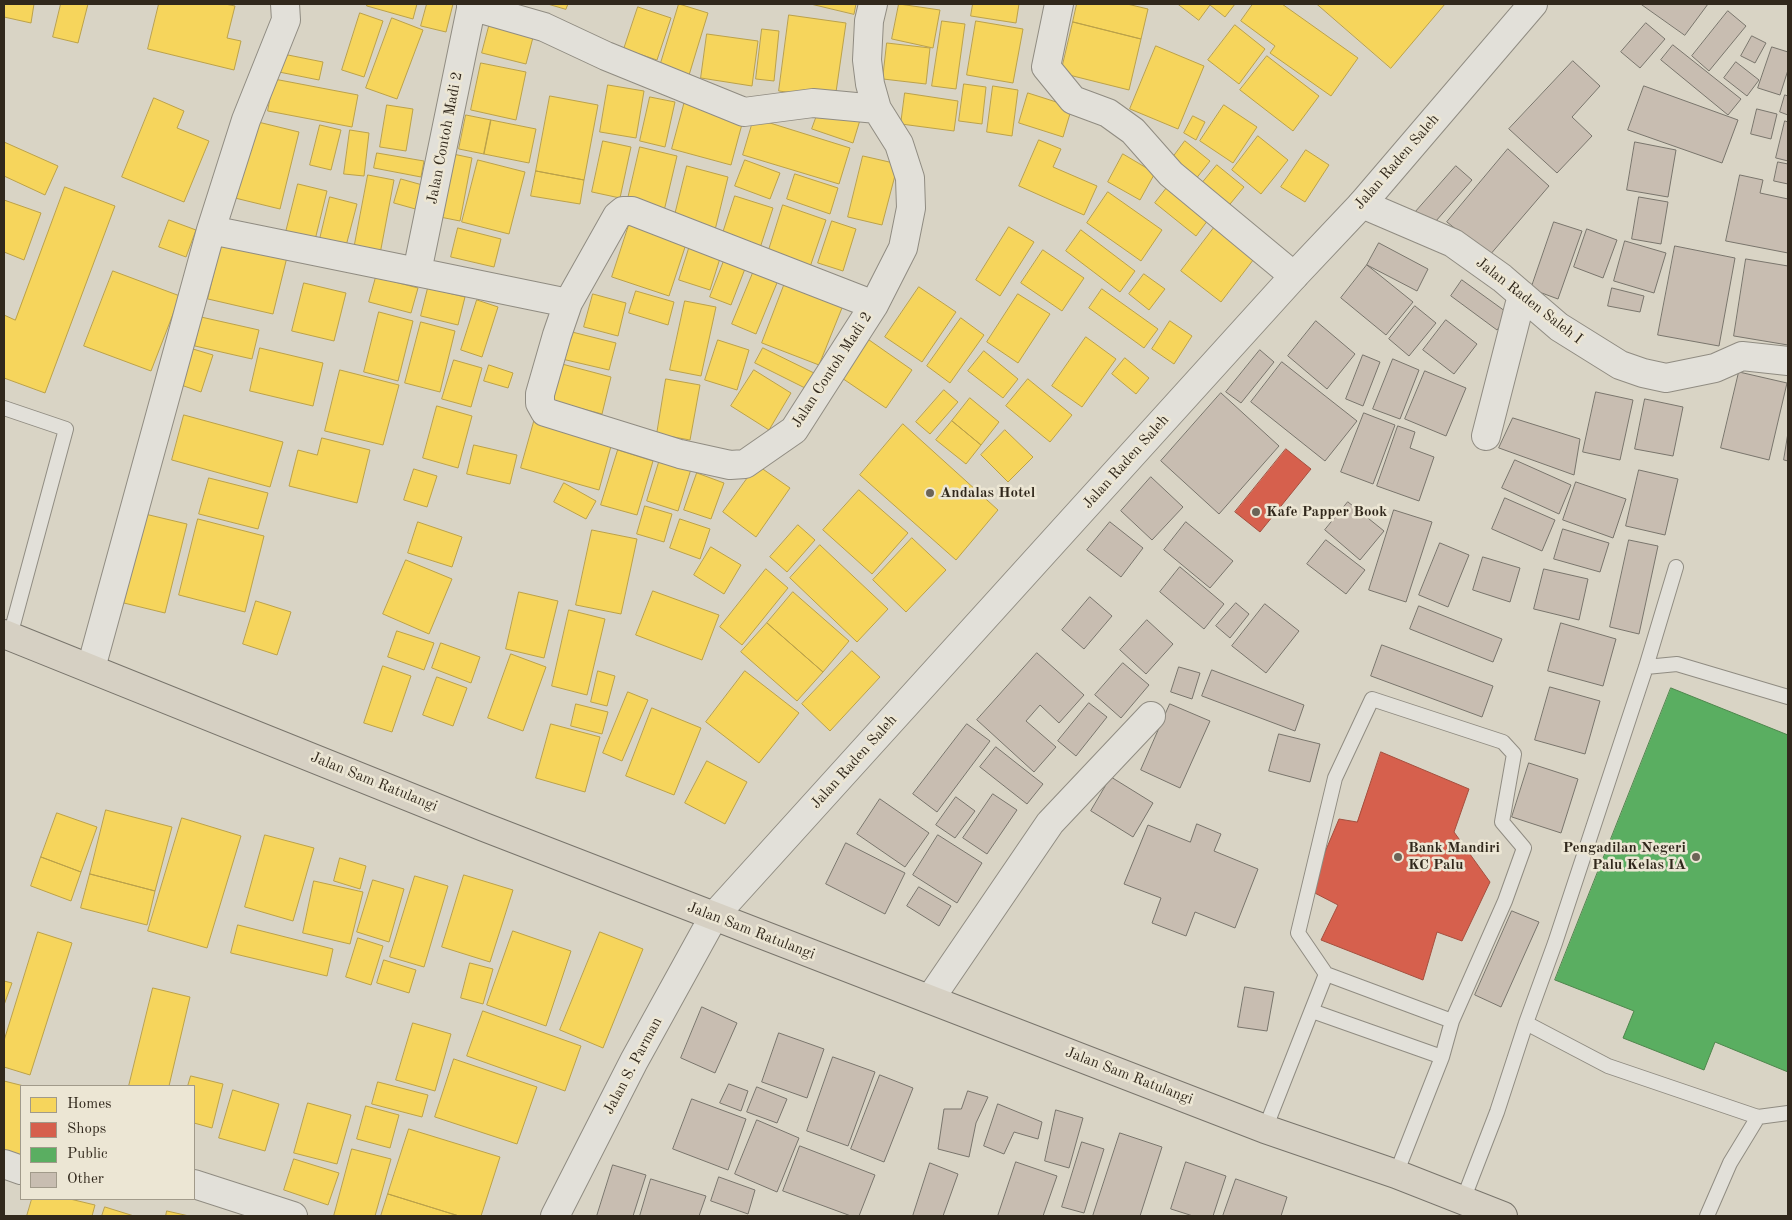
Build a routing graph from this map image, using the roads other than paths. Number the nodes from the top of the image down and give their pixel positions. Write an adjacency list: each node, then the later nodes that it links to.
1 (285, 4): 8 (street)
2 (873, 4): 6 (street, Jalan Contoh Madi 2)
3 (1059, 4): 10 (street)
4 (472, 5): 6 (street); 9 (street, Jalan Contoh Madi 2)
5 (1529, 5): 7 (street, Jalan Raden Saleh)
6 (877, 109): 13 (street, Jalan Contoh Madi 2)
7 (1362, 204): 10 (street, Jalan Raden Saleh); 11 (street, Jalan Raden Saleh I)
8 (211, 230): 9 (street); 20 (street)
9 (417, 272): 12 (street)
10 (1294, 276): 23 (street, Jalan Raden Saleh)
11 (1522, 295): 14 (street, Jalan Raden Saleh I); 16 (street)
12 (568, 303): 13 (street); 13 (street, Jalan Contoh Madi 2)
13 (874, 304)
14 (1788, 361)
15 (4, 408): 18 (lane)
16 (1486, 436)
17 (1676, 567): 19 (lane)
18 (7, 635): 20 (highway, Jalan Sam Ratulangi)
19 (1646, 667): 21 (lane); 28 (lane)
20 (91, 668): 23 (highway, Jalan Sam Ratulangi)
21 (1788, 697)
22 (1151, 716): 25 (street)
23 (714, 916): 25 (highway, Jalan Sam Ratulangi); 39 (street, Jalan S. Parman)
24 (1326, 974): 26 (lane); 27 (lane); 27 (lane)
25 (930, 999): 32 (highway, Jalan Sam Ratulangi)
26 (1312, 1011): 29 (lane); 32 (lane)
27 (1452, 1021): 29 (lane)
28 (1526, 1023): 31 (lane); 37 (lane)
29 (1442, 1057): 35 (lane)
30 (1788, 1113): 31 (lane)
31 (1758, 1117): 41 (lane)
32 (1265, 1129): 35 (highway, Jalan Sam Ratulangi)
33 (4, 1164): 34 (street)
34 (20, 1170)
35 (1396, 1174): 37 (highway, Jalan Sam Ratulangi)
36 (195, 1184): 38 (street)
37 (1463, 1200): 40 (highway, Jalan Sam Ratulangi)
38 (293, 1216)
39 (555, 1216)
40 (1504, 1216)
41 (1707, 1216)

